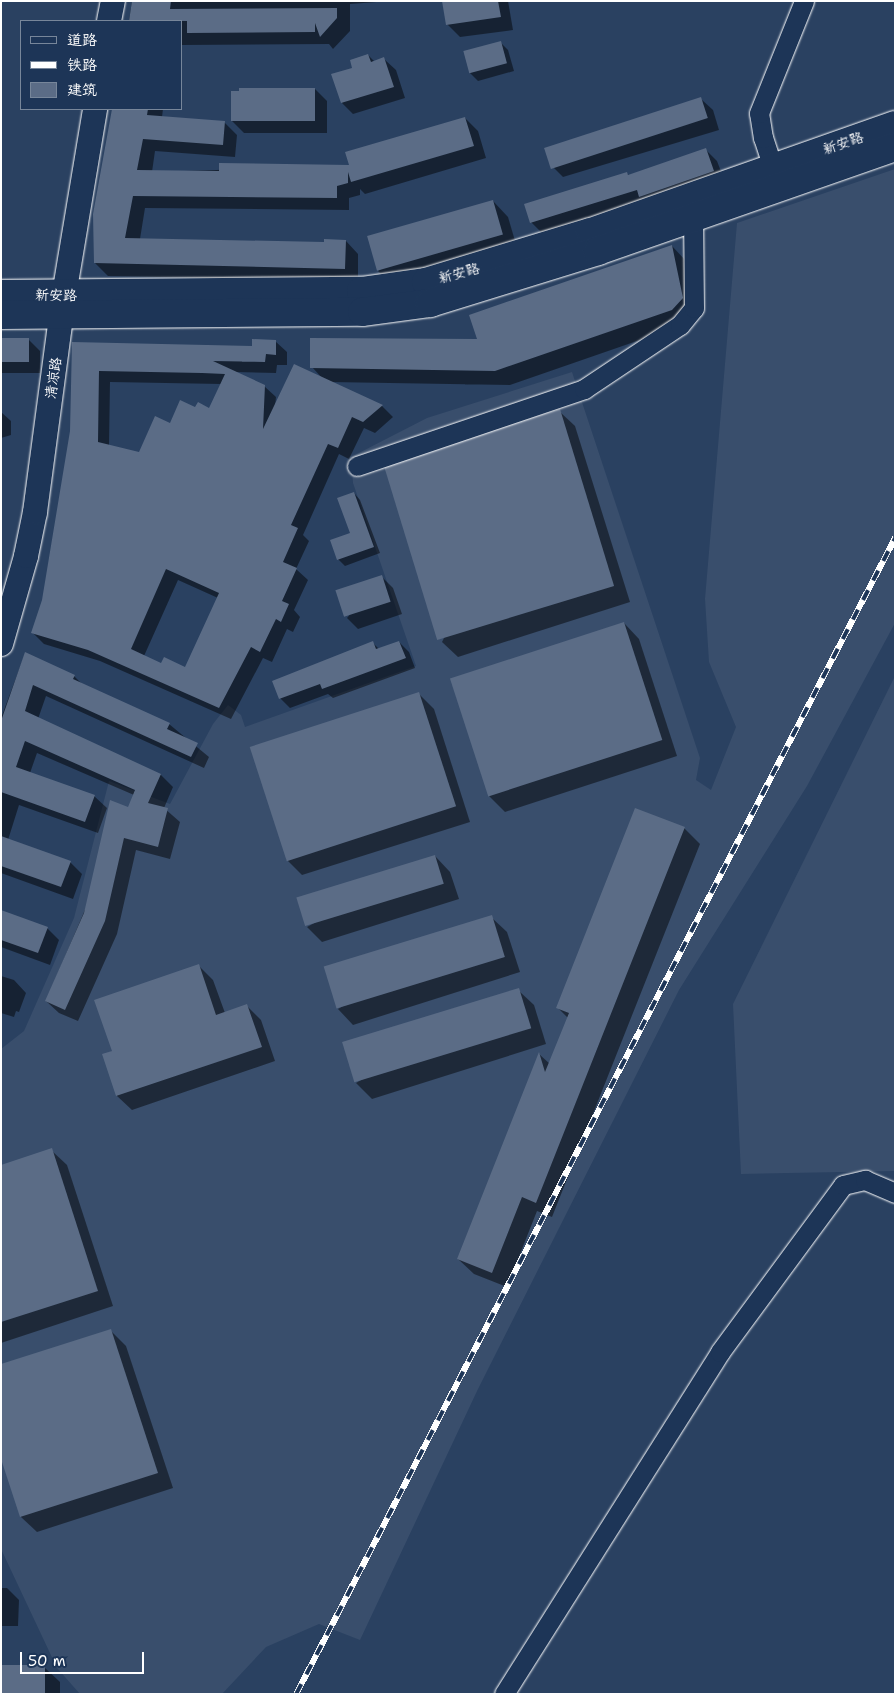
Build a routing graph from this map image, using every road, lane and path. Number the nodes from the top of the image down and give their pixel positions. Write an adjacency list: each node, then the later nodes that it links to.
1 (113, 1): 3 (street)
2 (804, 1): 7 (street)
3 (109, 20)
4 (95, 110): 10 (street, 清凉路)
5 (895, 125): 7 (main road, 新安路)
6 (895, 147): 8 (main road, 新安路)
7 (773, 168): 10 (main road, 新安路)
8 (693, 218): 10 (main road, 新安路); 12 (street)
9 (1, 294): 10 (main road, 新安路)
10 (62, 305): 11 (main road, 新安路); 13 (street, 清凉路)
11 (1, 315)
12 (357, 466)
13 (1, 644)
14 (895, 1194): 15 (street)
15 (504, 1694)

